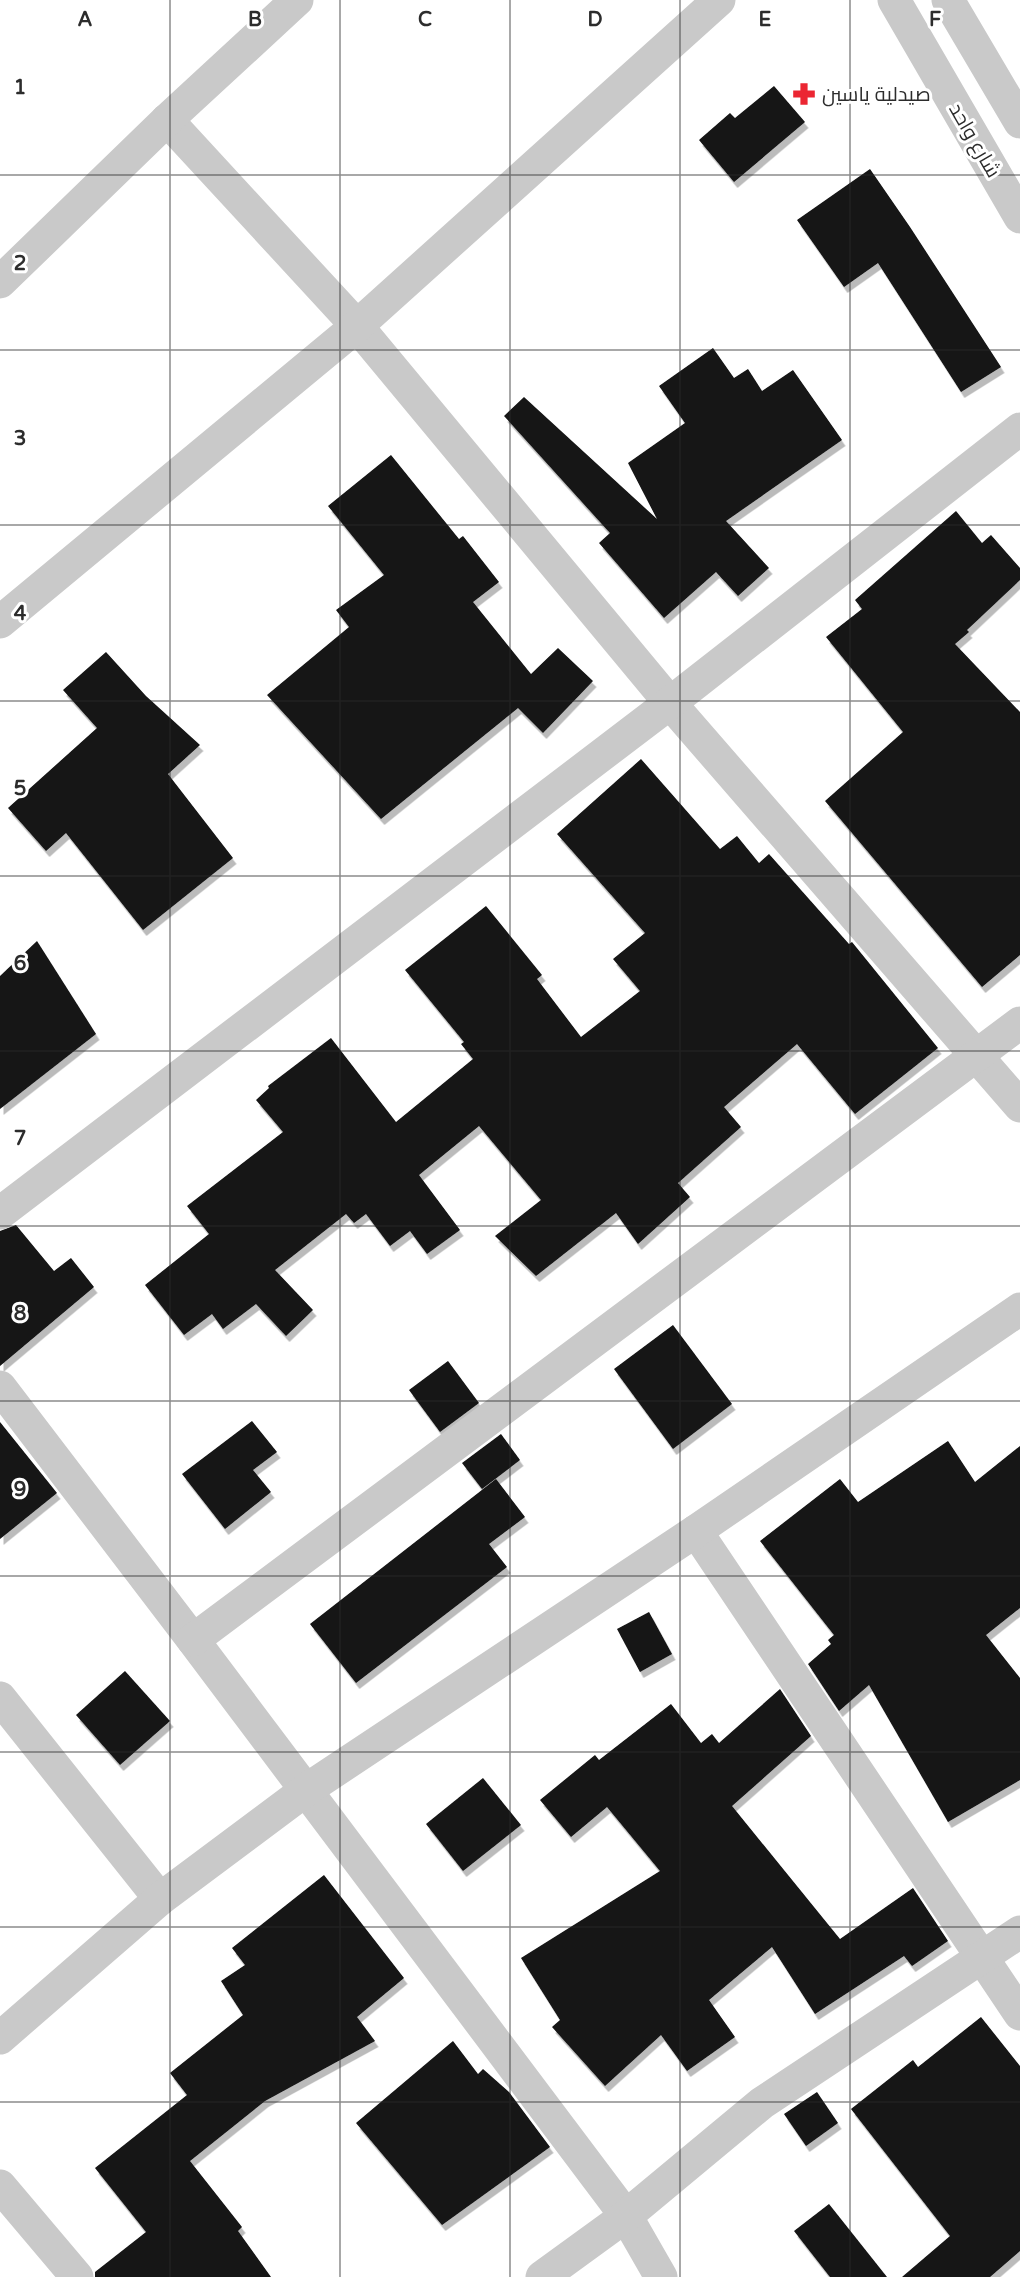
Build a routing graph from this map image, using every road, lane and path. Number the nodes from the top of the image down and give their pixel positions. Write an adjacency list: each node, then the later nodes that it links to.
1 (297, 0): 5 (street)
2 (719, 0): 9 (street)
3 (894, 0): 7 (street, شارع واحد)
4 (948, 0): 6 (street)
5 (167, 120): 8 (street); 9 (street)
6 (1020, 123)
7 (1020, 217)
8 (2, 278)
9 (357, 326): 11 (street); 12 (street)
10 (1020, 429): 12 (street)
11 (0, 622)
12 (670, 703): 14 (street); 16 (street)
13 (1020, 1023): 14 (street)
14 (976, 1057): 15 (street); 20 (street)
15 (1020, 1106)
16 (0, 1213)
17 (1020, 1309): 19 (street)
18 (0, 1387): 20 (street)
19 (696, 1531): 22 (street); 25 (street)
20 (194, 1640): 22 (street)
21 (0, 1698): 23 (street)
22 (306, 1790): 23 (street); 29 (street)
23 (160, 1899): 27 (street)
24 (1020, 1932): 25 (street)
25 (983, 1957): 26 (street); 29 (street)
26 (1020, 2014)
27 (0, 2038)
28 (0, 2186): 30 (street)
29 (626, 2216): 31 (street); 32 (street)
30 (77, 2277)
31 (542, 2277)
32 (662, 2277)

